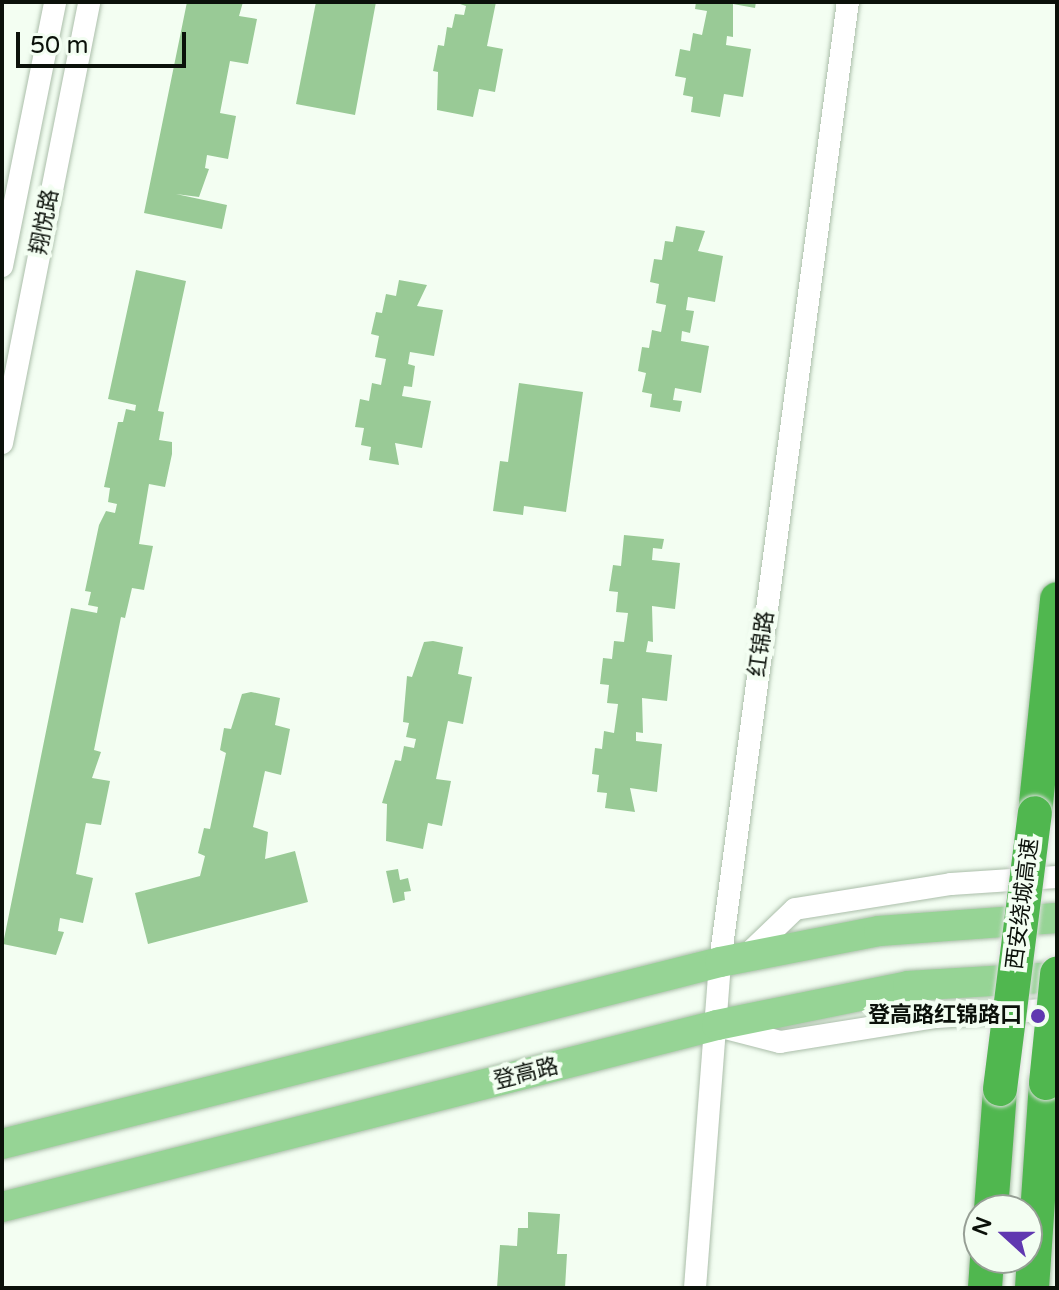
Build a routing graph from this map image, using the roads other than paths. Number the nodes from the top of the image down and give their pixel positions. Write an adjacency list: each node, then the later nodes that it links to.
1 (55, 2): 4 (street, 翔悦路)
2 (89, 2): 5 (street, 翔悦路)
3 (848, 2): 9 (street, 红锦路)
4 (2, 266)
5 (2, 443)
6 (1057, 599): 14 (highway, 西安绕城高速, bridge)
7 (1057, 877): 9 (street)
8 (1057, 918): 9 (main road)
9 (733, 959): 12 (street, 红锦路); 13 (main road)
10 (1057, 975): 12 (main road, 登高路); 17 (highway, 西安绕城高速, bridge)
11 (1057, 1009): 12 (street)
12 (717, 1025): 15 (main road, 登高路); 16 (street, 红锦路)
13 (2, 1144)
14 (992, 1194)
15 (2, 1207)
16 (695, 1288)
17 (1032, 1288)

